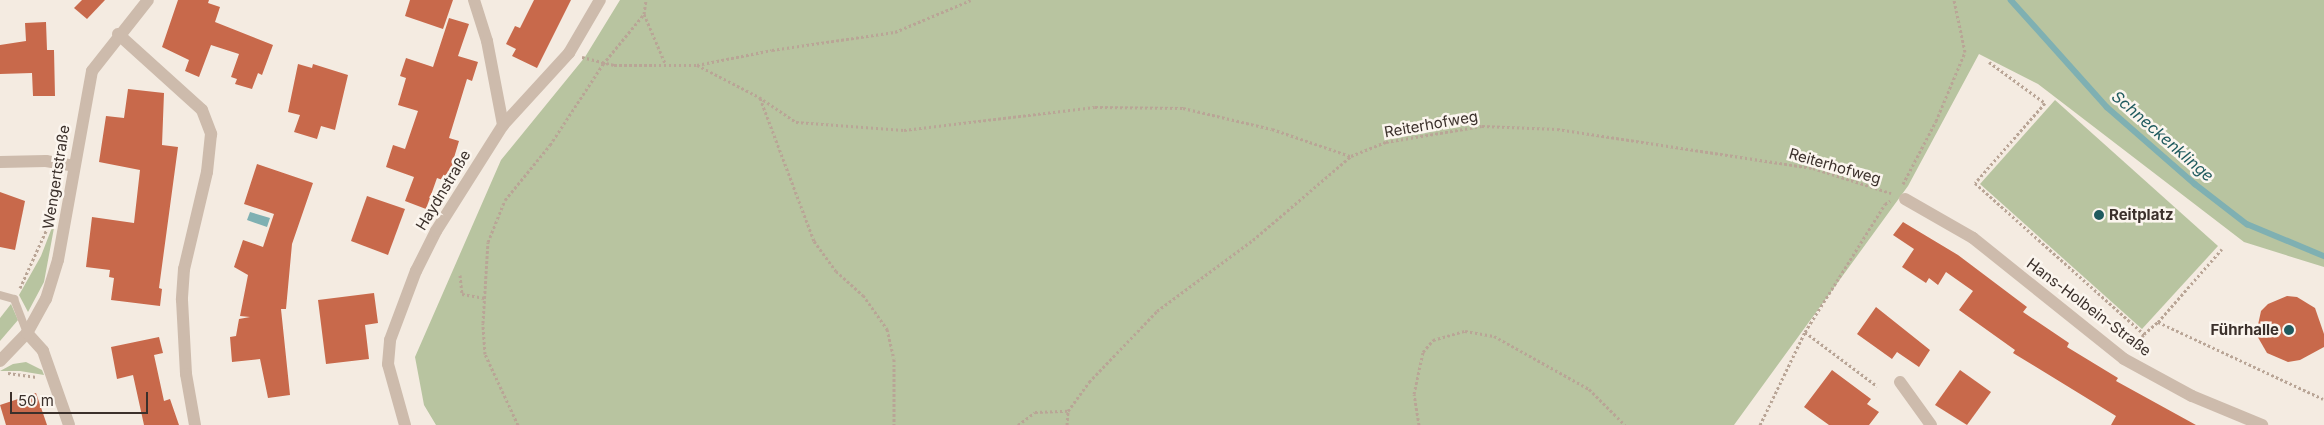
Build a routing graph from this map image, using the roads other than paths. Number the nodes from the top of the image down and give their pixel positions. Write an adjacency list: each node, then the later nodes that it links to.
1 (148, 0): 4 (street, Wengertstraße)
2 (474, 0): 5 (street)
3 (600, 0): 5 (street, Haydnstraße)
4 (118, 34): 7 (street, Wengertstraße); 14 (street)
5 (503, 125): 15 (street, Haydnstraße)
6 (0, 162): 7 (street)
7 (74, 166): 10 (street, Wengertstraße)
8 (1905, 199): 17 (street, Hans-Holbein-Straße)
9 (0, 295): 10 (lane)
10 (27, 333): 11 (street, Wengertstraße); 13 (street)
11 (0, 361)
12 (1900, 382): 16 (street)
13 (69, 425)
14 (195, 425)
15 (405, 425)
16 (1931, 425)
17 (2262, 425)

